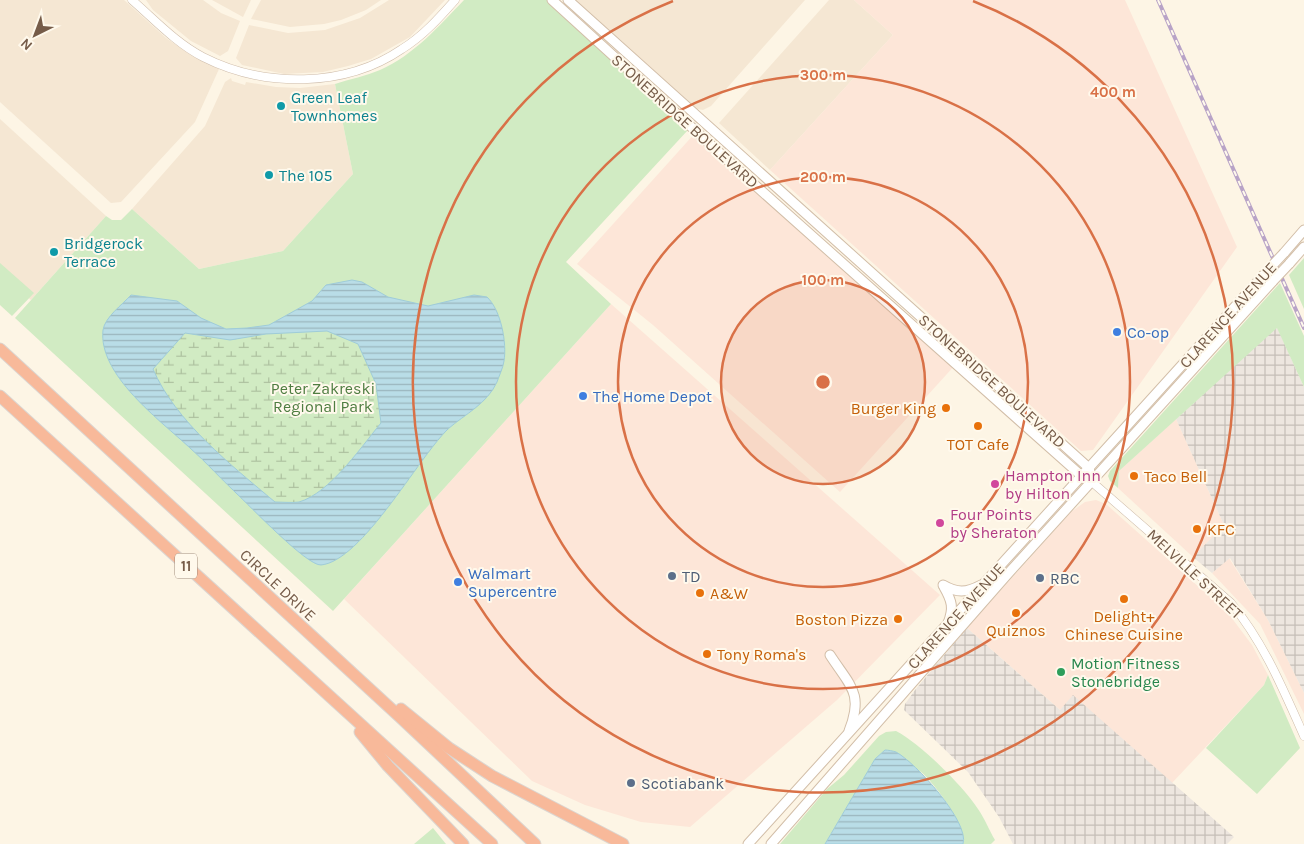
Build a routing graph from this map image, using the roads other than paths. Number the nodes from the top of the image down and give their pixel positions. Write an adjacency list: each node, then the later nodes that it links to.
1 (132, 0): 2 (street)
2 (455, 0)
3 (552, 0): 10 (main road, STONEBRIDGE BOULEVARD)
4 (568, 0): 9 (main road, STONEBRIDGE BOULEVARD)
5 (1304, 230): 9 (main road, CLARENCE AVENUE, bridge)
6 (1304, 247): 11 (main road, CLARENCE AVENUE, bridge)
7 (0, 350): 13 (highway, CIRCLE DRIVE / 11)
8 (0, 396): 16 (highway, 11)
9 (1089, 468): 10 (main road, CLARENCE AVENUE); 11 (main road)
10 (1081, 477): 11 (main road, STONEBRIDGE BOULEVARD); 12 (main road, CLARENCE AVENUE)
11 (1092, 482): 17 (street, MELVILLE STREET); 24 (main road, CLARENCE AVENUE)
12 (988, 581): 14 (main road, CLARENCE AVENUE); 14 (main road)
13 (295, 622): 21 (highway, CIRCLE DRIVE / 11); 22 (highway)
14 (945, 628): 18 (main road, CLARENCE AVENUE)
15 (830, 656): 18 (main road)
16 (342, 709): 19 (highway); 20 (highway, 11)
17 (1304, 736)
18 (846, 738): 23 (main road, CLARENCE AVENUE)
19 (462, 844)
20 (492, 844)
21 (534, 844)
22 (623, 844)
23 (748, 844)
24 (771, 844)

